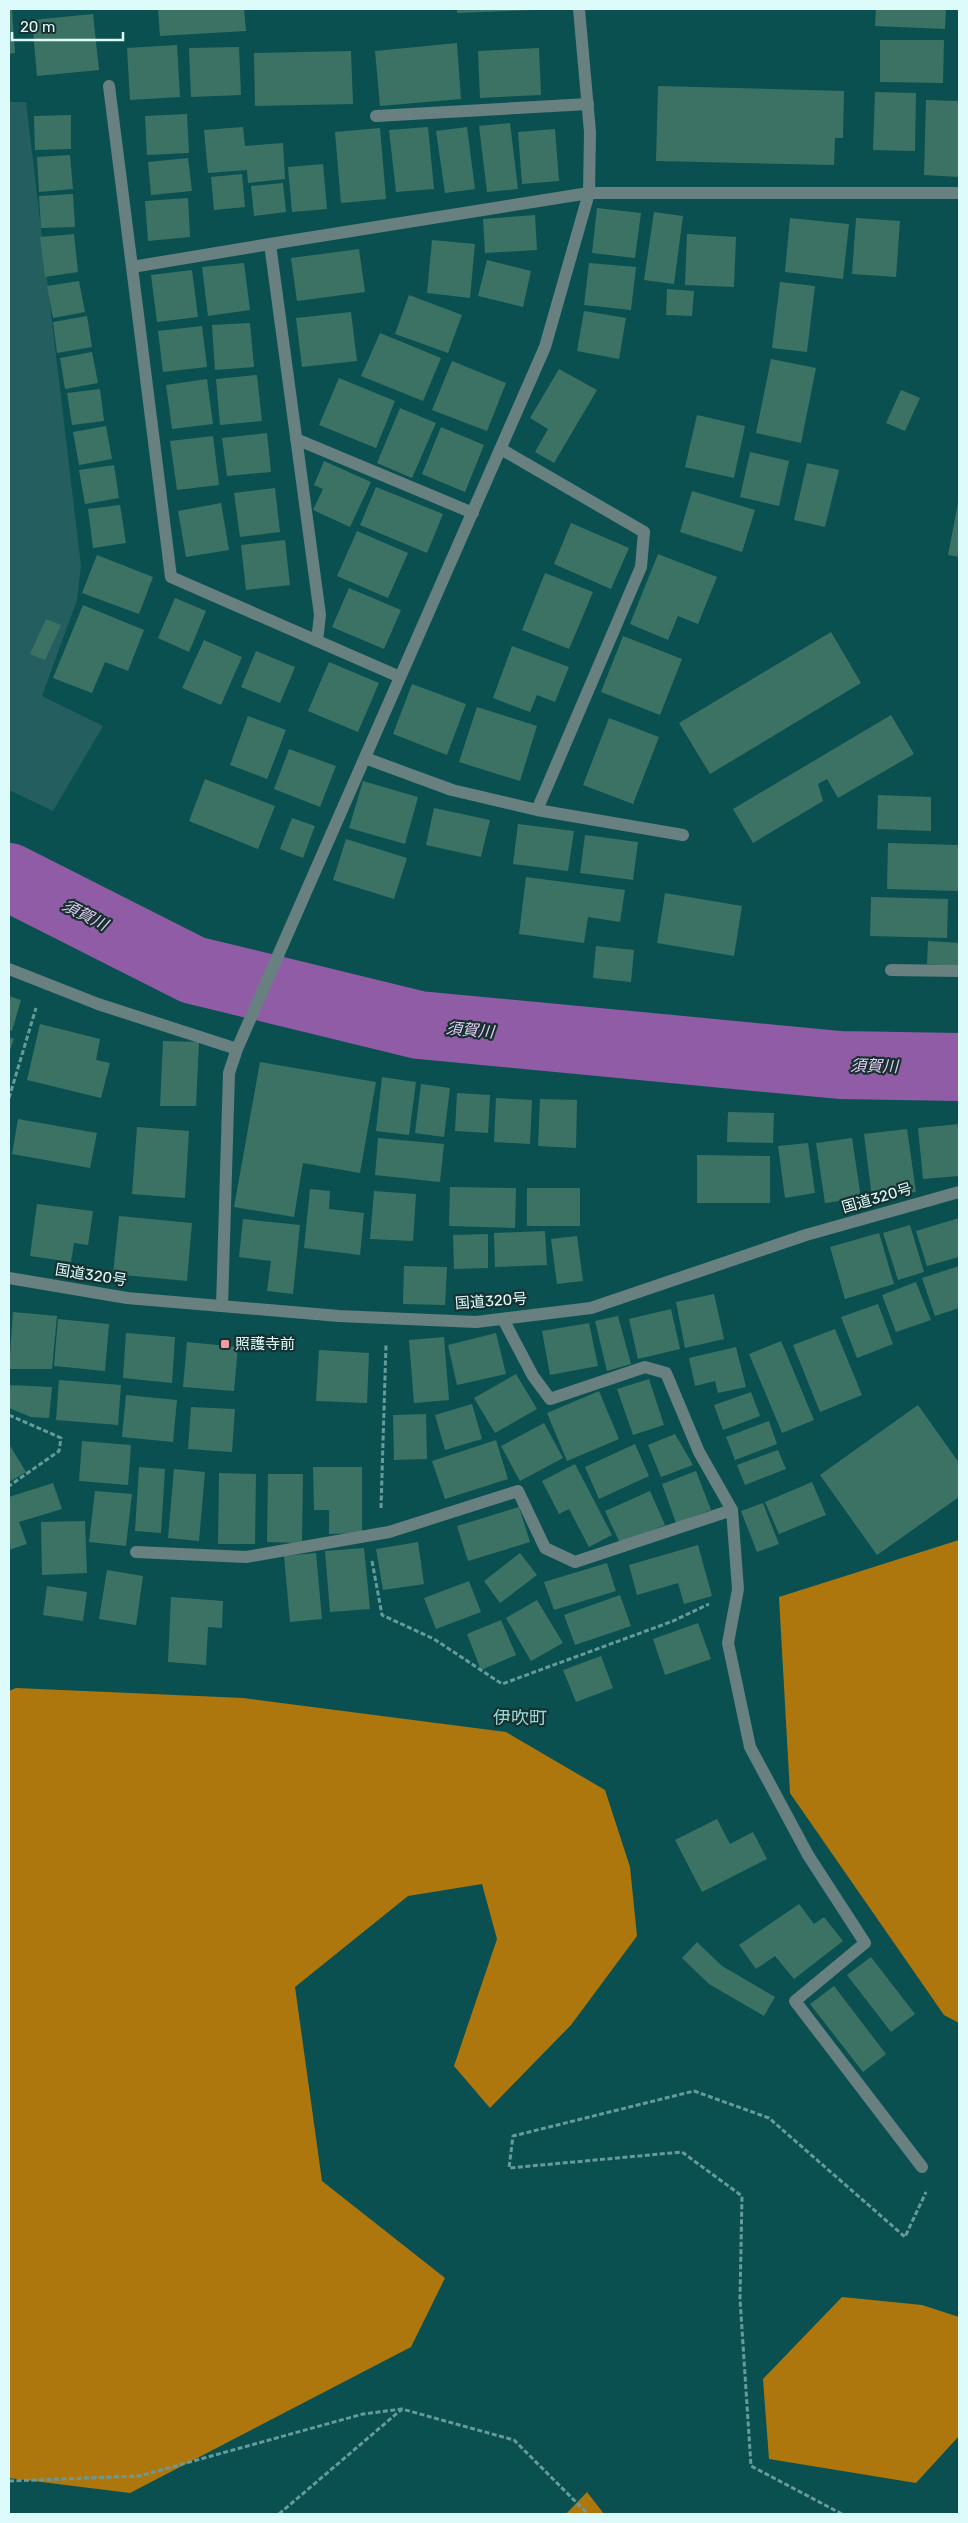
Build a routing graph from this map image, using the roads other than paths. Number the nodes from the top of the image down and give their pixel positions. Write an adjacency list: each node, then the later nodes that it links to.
1 (579, 9): 3 (street)
2 (109, 86): 8 (street)
3 (588, 104): 4 (street); 5 (street)
4 (376, 116)
5 (589, 193): 6 (street); 7 (street); 10 (street)
6 (959, 193)
7 (270, 244): 8 (street); 9 (street)
8 (132, 268): 12 (street)
9 (296, 439): 11 (street); 12 (street)
10 (501, 449): 11 (street); 15 (street)
11 (472, 513): 13 (street)
12 (317, 641): 13 (street)
13 (400, 676): 14 (street)
14 (365, 758): 15 (street); 20 (street)
15 (537, 810): 16 (street)
16 (683, 835)
17 (9, 969): 20 (street)
18 (891, 970): 19 (street)
19 (959, 971)
20 (237, 1049): 23 (street)
21 (959, 1192): 24 (street, 国道320号)
22 (9, 1278): 23 (street, 国道320号)
23 (222, 1306): 24 (street, 国道320号)
24 (503, 1319): 25 (street)
25 (732, 1510): 26 (street); 27 (street)
26 (136, 1552)
27 (922, 2167)

